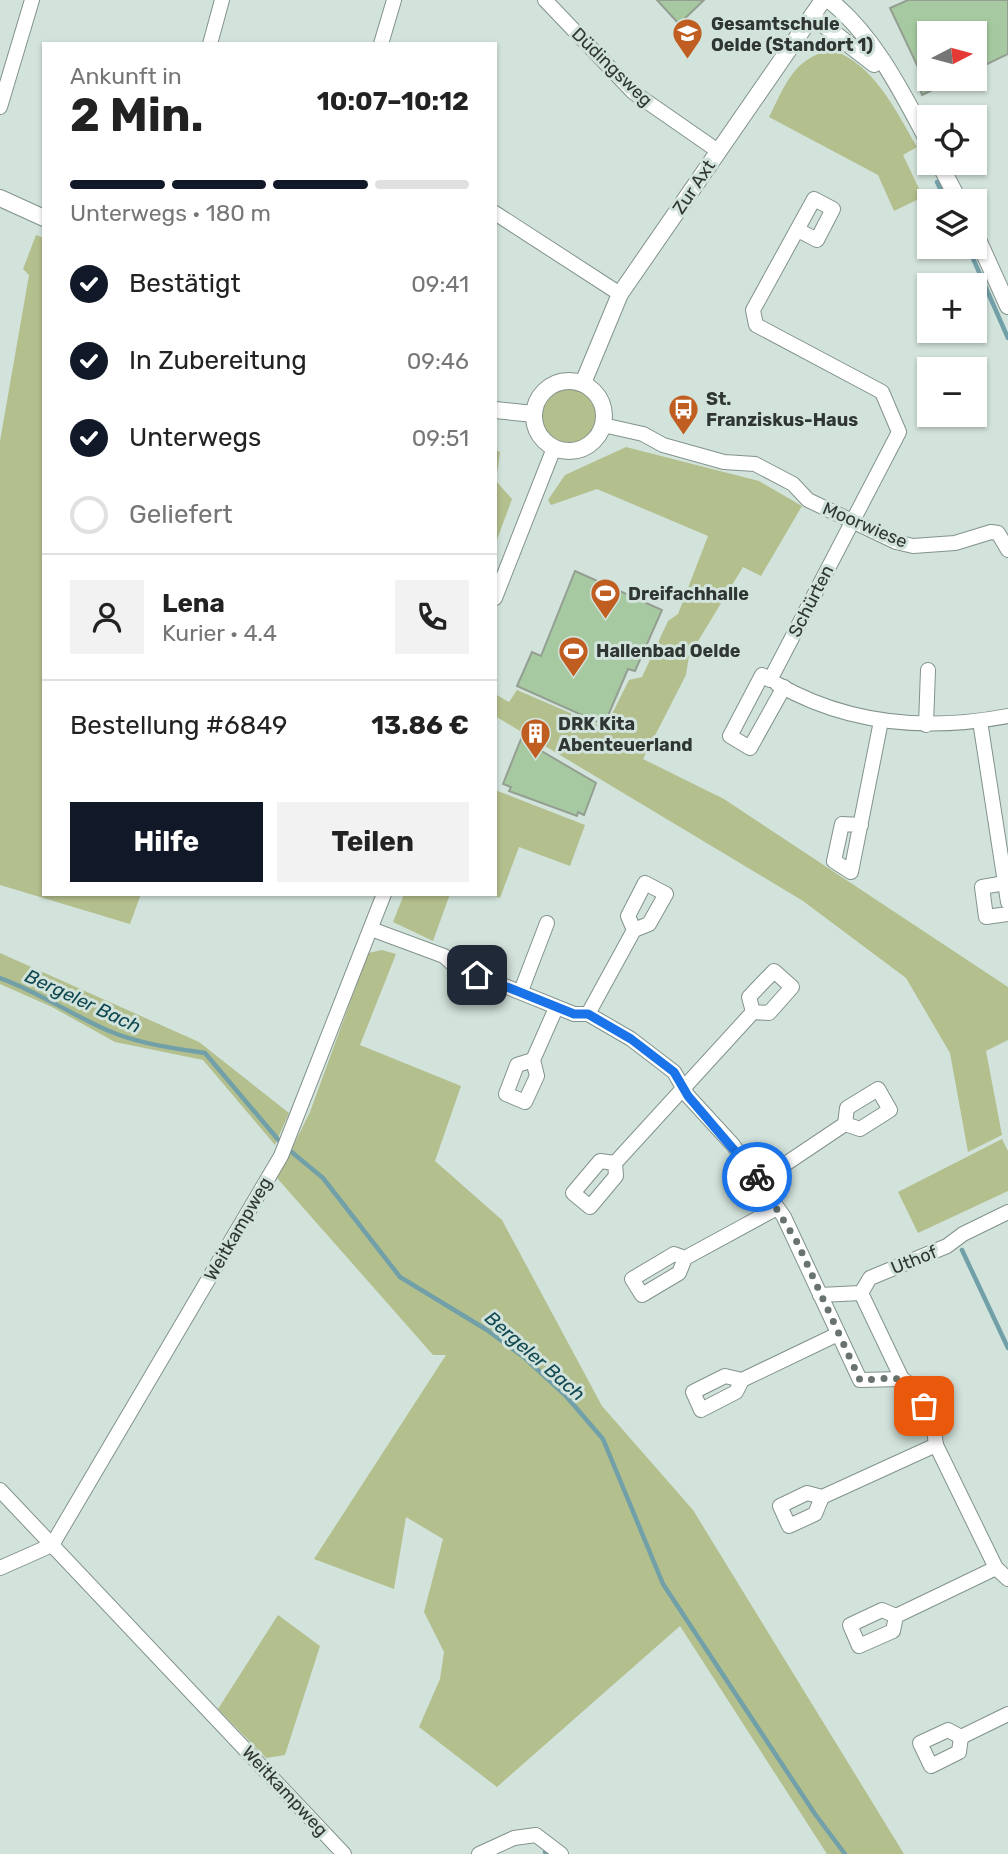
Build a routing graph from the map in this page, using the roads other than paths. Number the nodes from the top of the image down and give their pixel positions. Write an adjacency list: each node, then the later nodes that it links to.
1 (32, 0): 10 (street)
2 (222, 0): 8 (street)
3 (394, 0): 9 (street)
4 (545, 0): 13 (street, Düdingsweg)
5 (823, 0): 7 (street, Zur Axt)
6 (829, 0): 11 (street)
7 (812, 16): 12 (street); 13 (street, Zur Axt)
8 (211, 42)
9 (382, 42)
10 (0, 107)
11 (917, 120)
12 (917, 122)
13 (718, 151): 19 (street, Zur Axt)
14 (0, 198): 16 (street)
15 (497, 214): 19 (street)
16 (42, 217)
17 (798, 230): 26 (street, Schürten)
18 (987, 259): 20 (street)
19 (620, 294): 21 (street, Zur Axt)
20 (1008, 306)
21 (583, 383): 23 (street); 24 (street)
22 (497, 410): 23 (street)
23 (534, 414): 25 (street)
24 (603, 425): 25 (street); 26 (street, Moorwiese)
25 (554, 448): 28 (street)
26 (851, 523): 27 (street, Moorwiese); 30 (street, Schürten)
27 (1008, 550)
28 (497, 593)
29 (928, 670): 35 (street)
30 (770, 680): 31 (street); 31 (street, Schürten)
31 (784, 687): 33 (street)
32 (1008, 716): 34 (street)
33 (881, 721): 35 (street); 36 (street)
34 (980, 721): 35 (street); 37 (street)
35 (926, 725)
36 (861, 825)
37 (1005, 883): 39 (street); 40 (street)
38 (383, 896): 42 (street, Weitkampweg)
39 (1008, 902)
40 (1008, 914)
41 (547, 923): 44 (street)
42 (371, 929): 44 (street); 64 (street, Weitkampweg)
43 (634, 930): 47 (street)
44 (521, 992): 45 (street)
45 (556, 1008): 47 (street); 48 (street)
46 (753, 1012): 49 (street)
47 (588, 1014): 49 (street)
48 (533, 1060)
49 (682, 1087): 51 (street); 52 (street)
50 (845, 1124): 52 (street)
51 (615, 1163)
52 (760, 1181): 53 (street)
53 (777, 1208): 55 (street); 57 (street)
54 (1008, 1212): 56 (street, Uthof)
55 (685, 1258)
56 (862, 1293): 57 (street); 59 (street)
57 (820, 1294): 58 (street)
58 (838, 1334): 59 (street); 60 (street)
59 (902, 1378): 61 (street)
60 (742, 1380)
61 (936, 1445): 63 (street); 66 (street)
62 (0, 1490): 64 (street, Weitkampweg)
63 (822, 1497)
64 (52, 1545): 65 (street); 71 (street, Weitkampweg)
65 (0, 1568)
66 (996, 1568): 67 (street); 68 (street)
67 (1008, 1579)
68 (896, 1616)
69 (1008, 1714): 70 (street)
70 (961, 1737)
71 (344, 1854)
72 (479, 1854): 73 (street)
73 (561, 1854)

